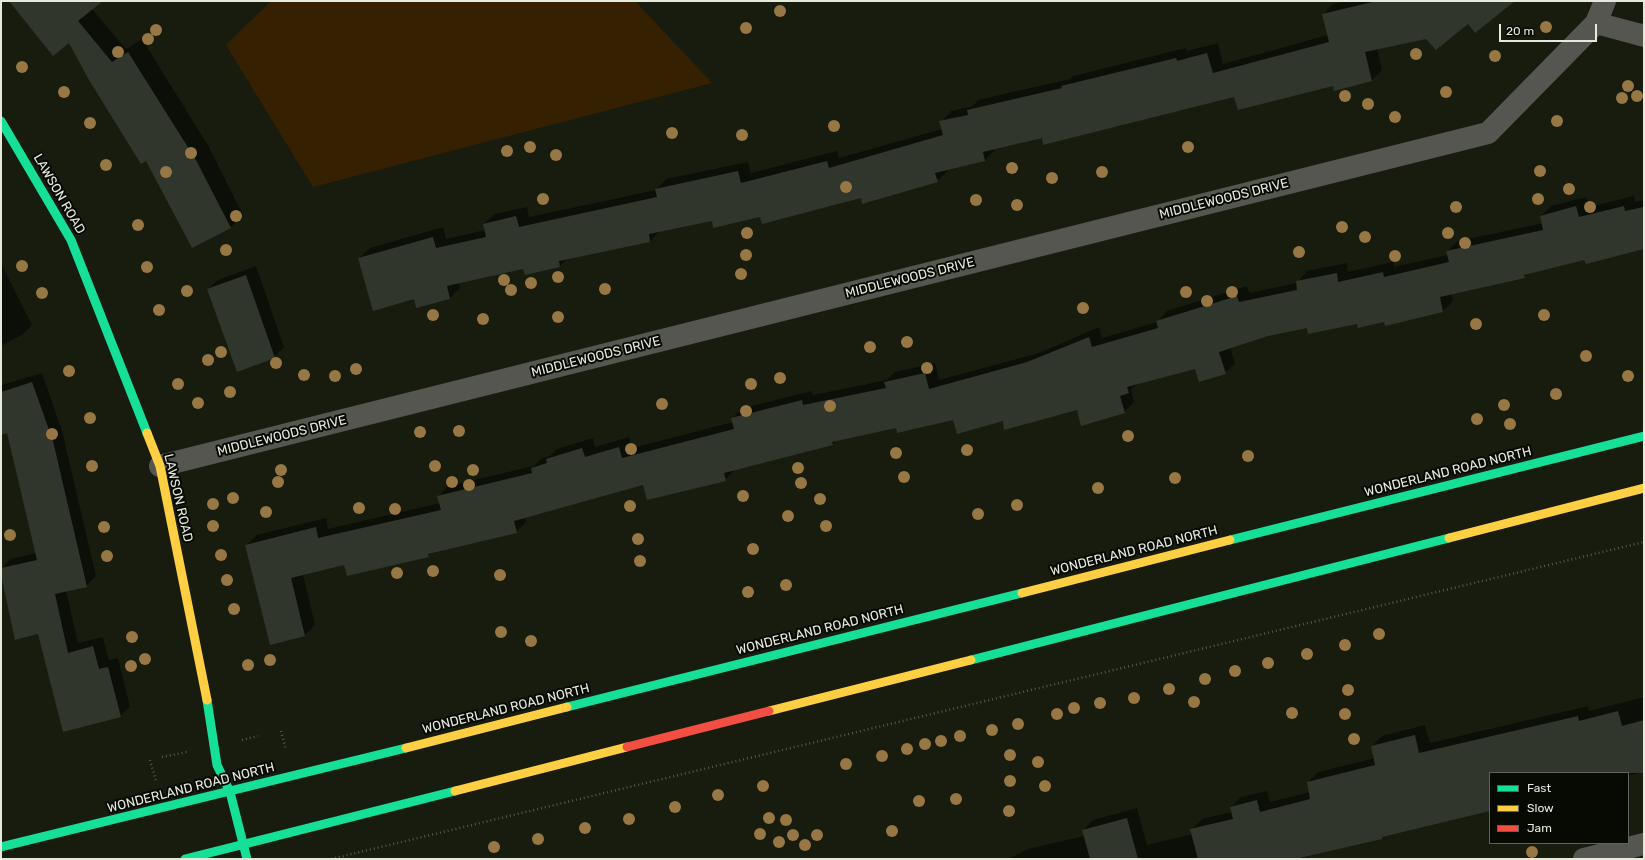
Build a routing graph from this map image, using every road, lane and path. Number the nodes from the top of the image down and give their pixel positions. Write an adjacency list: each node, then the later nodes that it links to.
1 (1605, 1): 2 (street, MIDDLEWOODS DRIVE)
2 (1596, 22): 3 (street); 6 (street, MIDDLEWOODS DRIVE)
3 (1644, 36)
4 (1, 121): 6 (main road, LAWSON ROAD)
5 (1644, 436): 9 (main road, WONDERLAND ROAD NORTH)
6 (160, 466): 9 (main road, LAWSON ROAD)
7 (1644, 488): 12 (main road)
8 (1644, 542): 15 (path)
9 (230, 792): 11 (main road, WONDERLAND ROAD NORTH); 12 (main road, LAWSON ROAD)
10 (1644, 844): 16 (street)
11 (1, 846)
12 (243, 846): 13 (main road); 14 (main road, LAWSON ROAD)
13 (185, 859)
14 (247, 859)
15 (331, 859)
16 (1584, 859)

